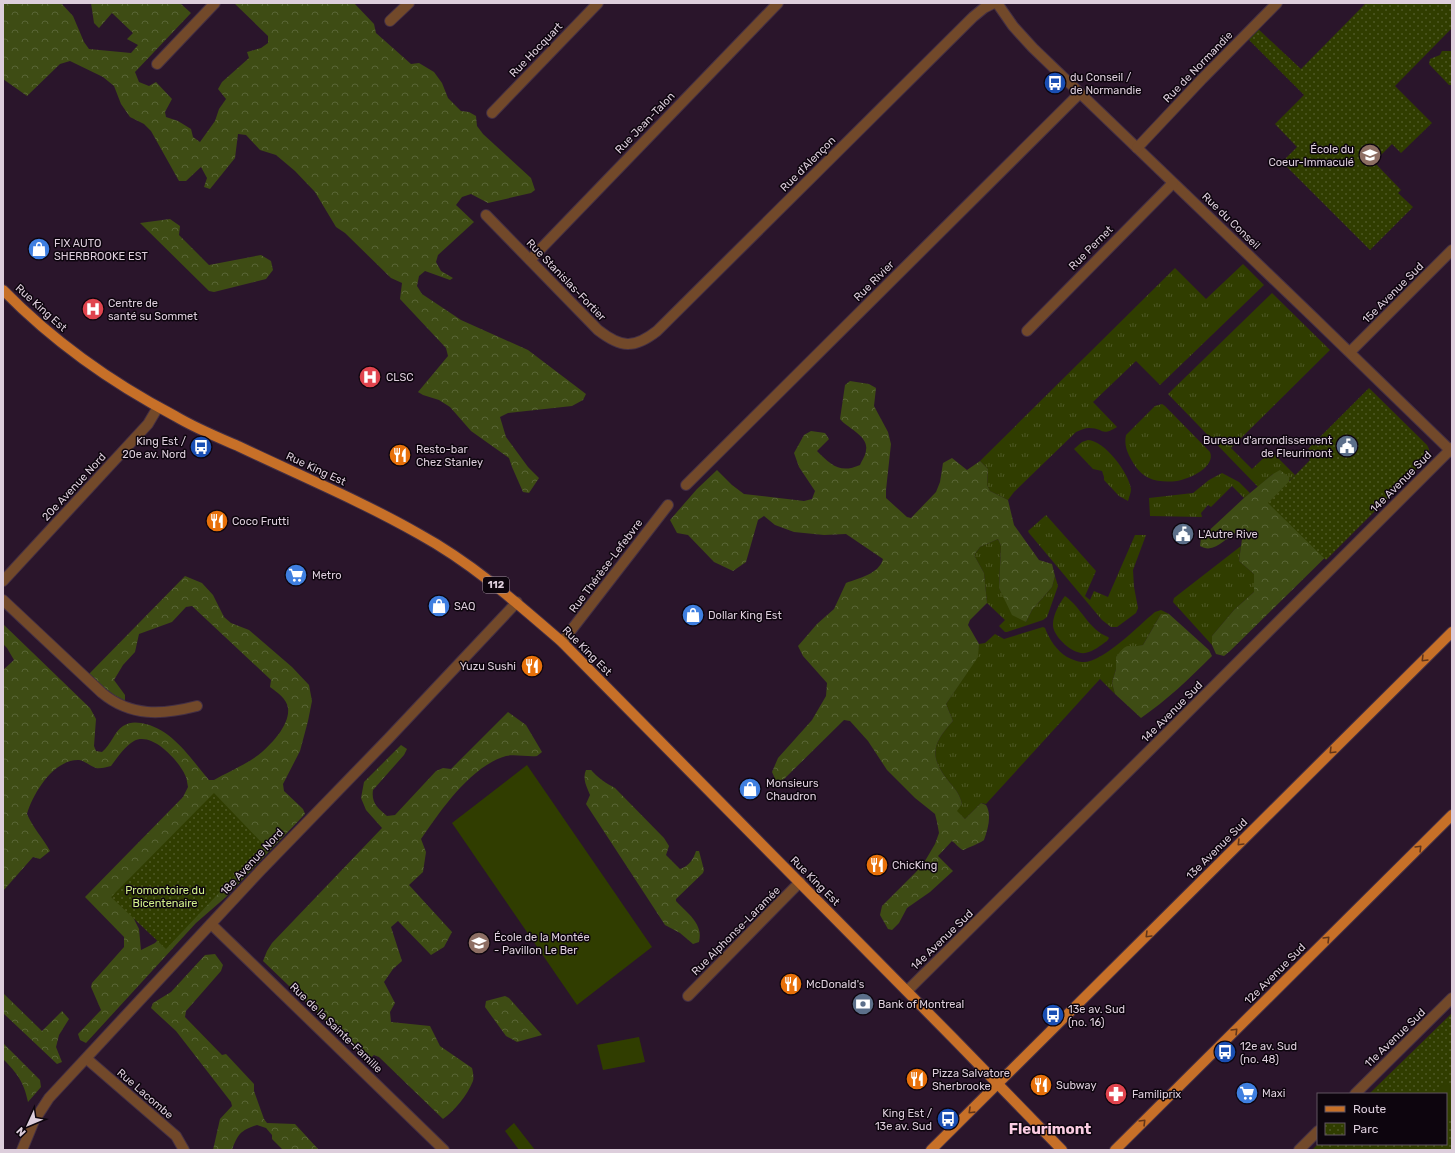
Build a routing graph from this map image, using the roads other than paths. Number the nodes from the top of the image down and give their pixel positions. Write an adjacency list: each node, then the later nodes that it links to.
1 (215, 3): 9 (street)
2 (409, 3): 8 (street)
3 (598, 3): 11 (street, Rue Hocquart)
4 (778, 3): 16 (street, Rue Jean-Talon)
5 (994, 3): 19 (street, Rue d'Alençon)
6 (997, 3): 10 (street, Rue du Conseil)
7 (1277, 3): 12 (street, Rue de Normandie)
8 (390, 21)
9 (157, 64)
10 (1080, 93): 12 (street, Rue du Conseil); 23 (street, Rue Rivier)
11 (492, 113)
12 (1137, 148): 13 (street, Rue du Conseil)
13 (1173, 183): 18 (street, Rue Pernet); 20 (street, Rue du Conseil)
14 (486, 215): 16 (street, Rue Stanislas-Fortier)
15 (1452, 250): 20 (street, 15e Avenue Sud)
16 (530, 260): 19 (street, Rue Stanislas-Fortier)
17 (3, 290): 21 (main road, Rue King Est / 112)
18 (1027, 331)
19 (638, 343)
20 (1350, 352): 22 (street, Rue du Conseil)
21 (158, 407): 25 (street, 20e Avenue Nord); 27 (main road, Rue King Est / 112)
22 (1451, 450): 34 (street, 14e Avenue Sud)
23 (686, 485)
24 (668, 505): 29 (street, Rue Thérèse-Lefebvre)
25 (3, 581)
26 (3, 600): 30 (street)
27 (517, 602): 29 (main road, Rue King Est / 112); 33 (street, 18e Avenue Nord)
28 (1452, 632): 38 (main road, 13e Avenue Sud, one-way to 38)
29 (562, 642): 32 (main road, Rue King Est / 112)
30 (197, 706)
31 (1452, 815): 46 (main road, 12e Avenue Sud, one-way to 31)
32 (800, 882): 34 (main road, Rue King Est / 112); 35 (street, Rue Alphonse-Laramée)
33 (211, 924): 37 (street, 18e Avenue Nord); 43 (street, Rue de la Sainte-Famille)
34 (907, 991): 38 (main road, Rue King Est / 112)
35 (688, 996)
36 (1452, 998): 39 (street, 11e Avenue Sud)
37 (87, 1059): 41 (street, 18e Avenue Nord); 42 (street, Rue Lacombe)
38 (999, 1084): 44 (main road, 13e Avenue Sud, one-way to 44); 45 (main road, Rue King Est / 112)
39 (1356, 1093)
40 (1317, 1132): 47 (street)
41 (22, 1150)
42 (184, 1150)
43 (444, 1150)
44 (931, 1150)
45 (1062, 1150)
46 (1115, 1150)
47 (1299, 1150)

